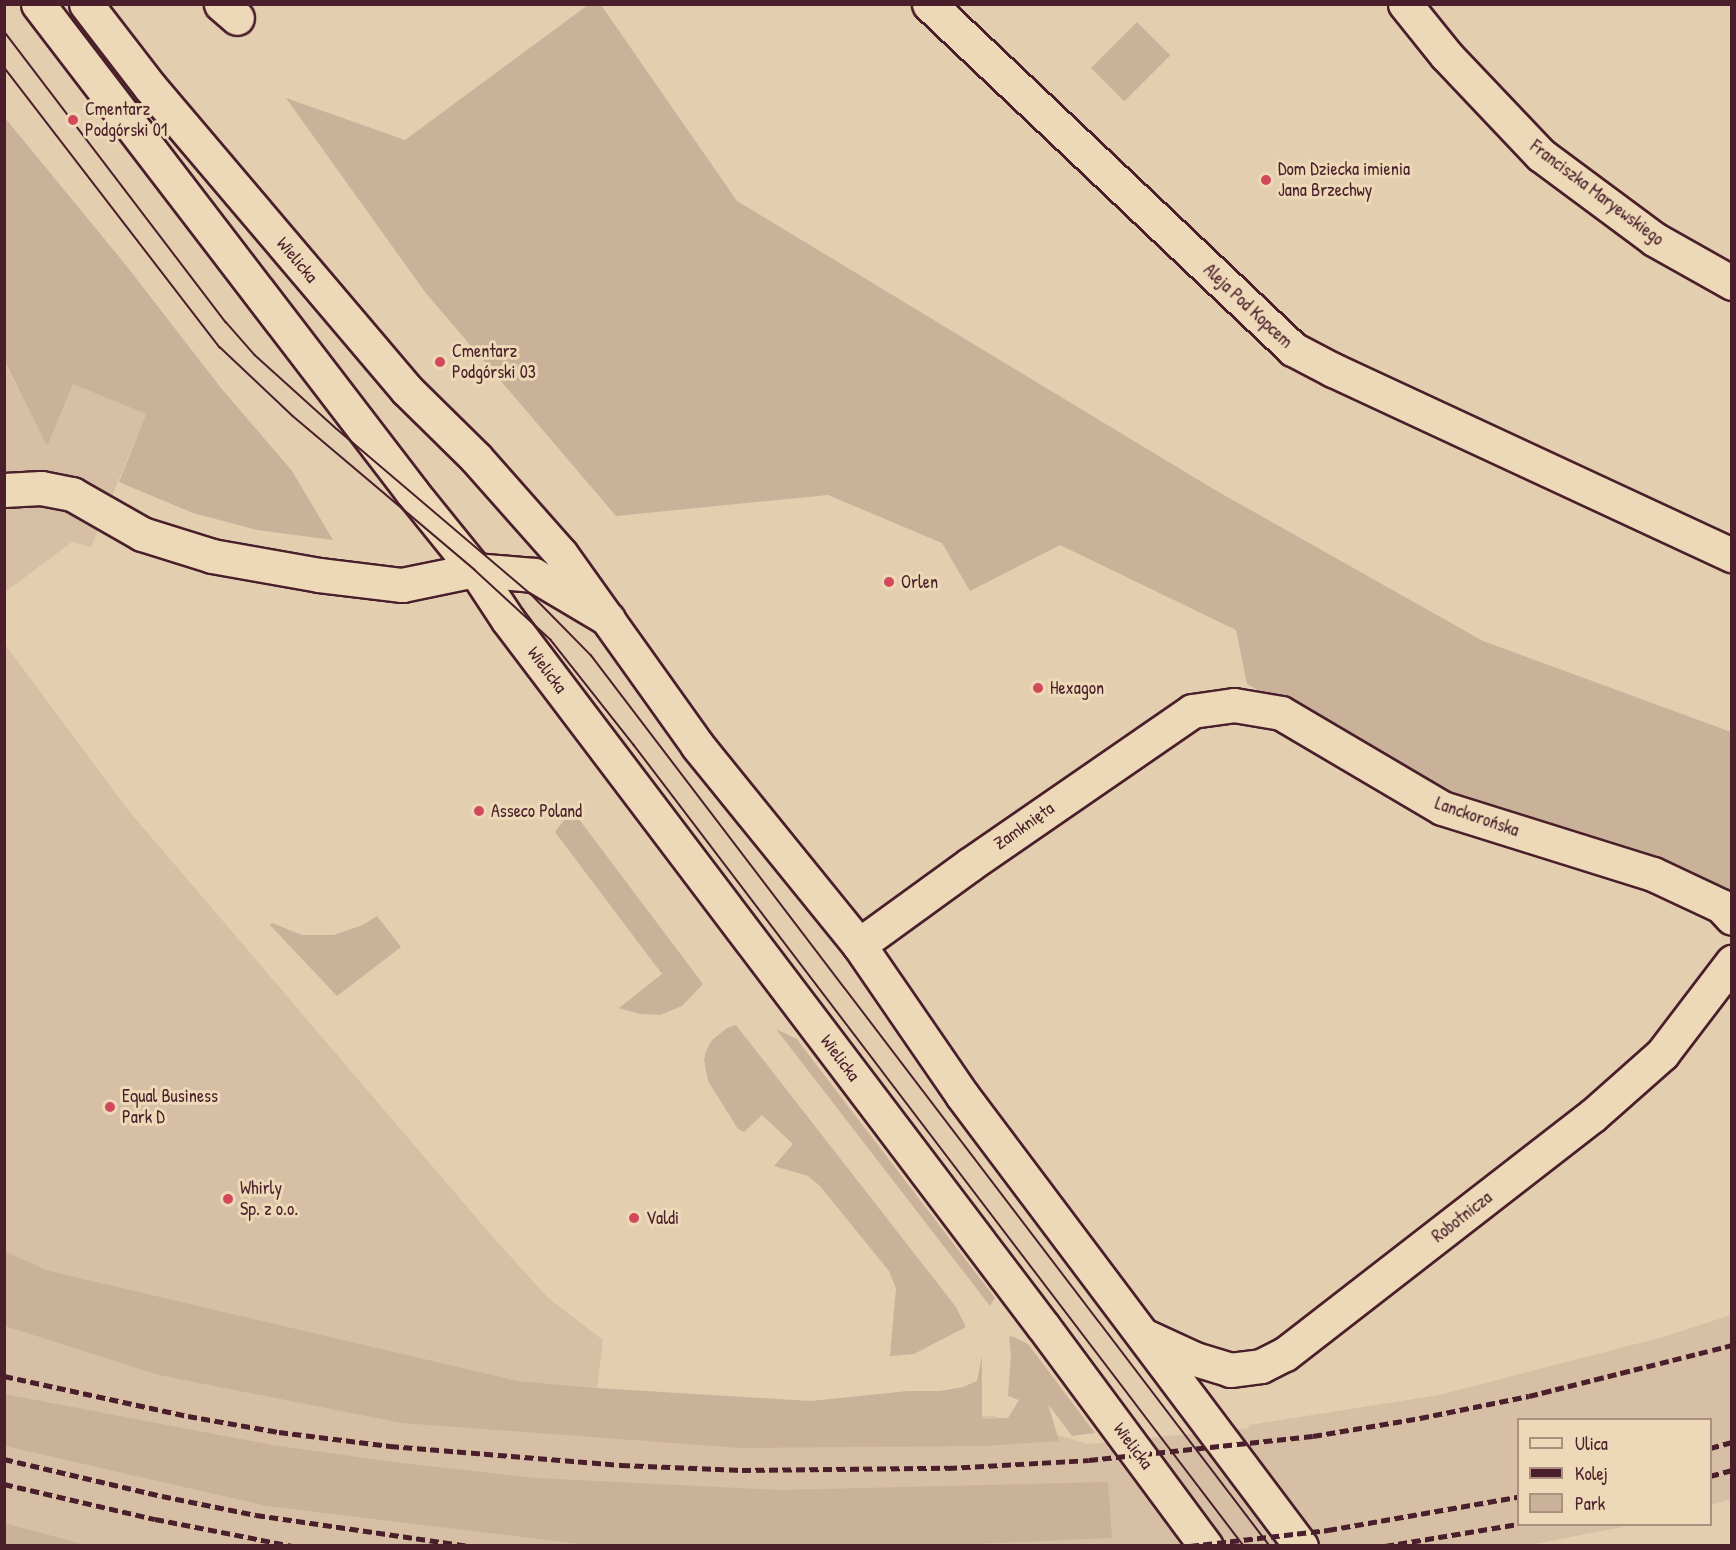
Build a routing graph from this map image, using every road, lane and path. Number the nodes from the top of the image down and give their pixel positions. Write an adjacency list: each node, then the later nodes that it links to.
1 (38, 4): 8 (main road, Wielicka)
2 (86, 4): 9 (main road, Wielicka)
3 (929, 4): 7 (main road, Aleja Pod Kopcem)
4 (1406, 4): 5 (main road, Franciszka Maryewskiego)
5 (1731, 283)
6 (4, 490): 8 (main road, Wielicka)
7 (1731, 555)
8 (475, 570): 9 (main road, Wielicka); 15 (main road, Wielicka)
9 (608, 619): 12 (main road, Wielicka)
10 (1192, 711): 11 (main road, Lanckorońska); 12 (main road, Zamknięta)
11 (1731, 918)
12 (859, 945): 14 (main road, Wielicka)
13 (1731, 962): 14 (main road, Robotnicza)
14 (1145, 1336): 16 (main road, Wielicka)
15 (1206, 1545)
16 (1301, 1545)

